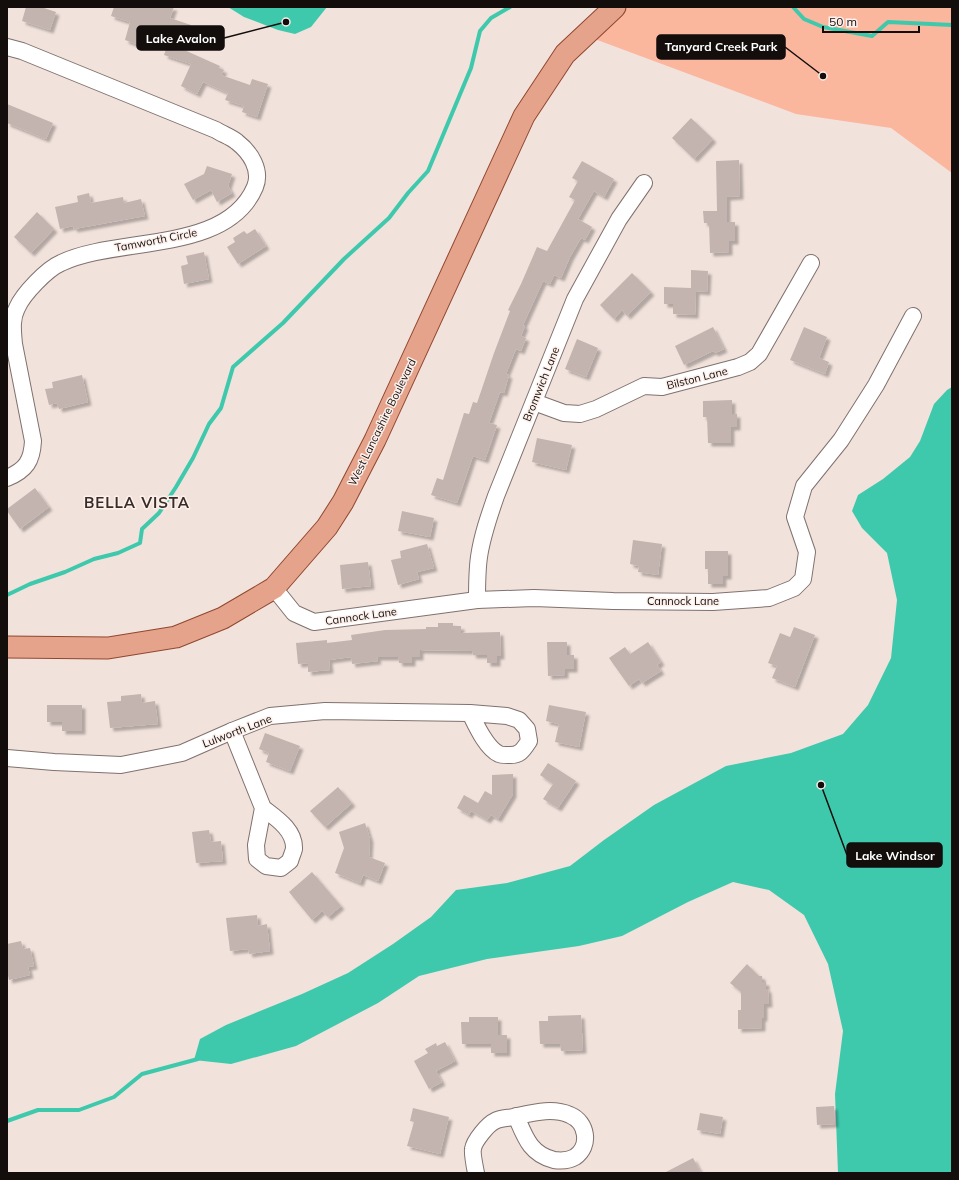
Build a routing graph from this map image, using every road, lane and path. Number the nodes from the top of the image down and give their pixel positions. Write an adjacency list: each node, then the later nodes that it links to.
1 (615, 7): 8 (main road, West Lancashire Boulevard)
2 (7, 47): 7 (street, Tamworth Circle)
3 (644, 183): 6 (street, Bromwich Lane)
4 (811, 263): 6 (street, Bilston Lane)
5 (913, 316): 9 (street, Cannock Lane)
6 (534, 402): 9 (street, Bromwich Lane)
7 (7, 478)
8 (274, 588): 9 (street, Cannock Lane); 10 (main road, West Lancashire Boulevard)
9 (478, 600)
10 (7, 647)
11 (470, 713): 12 (street, Lulworth Lane)
12 (232, 731): 13 (street, Lulworth Lane); 14 (street)
13 (7, 758)
14 (263, 808)
15 (516, 1116): 16 (street)
16 (476, 1173)

